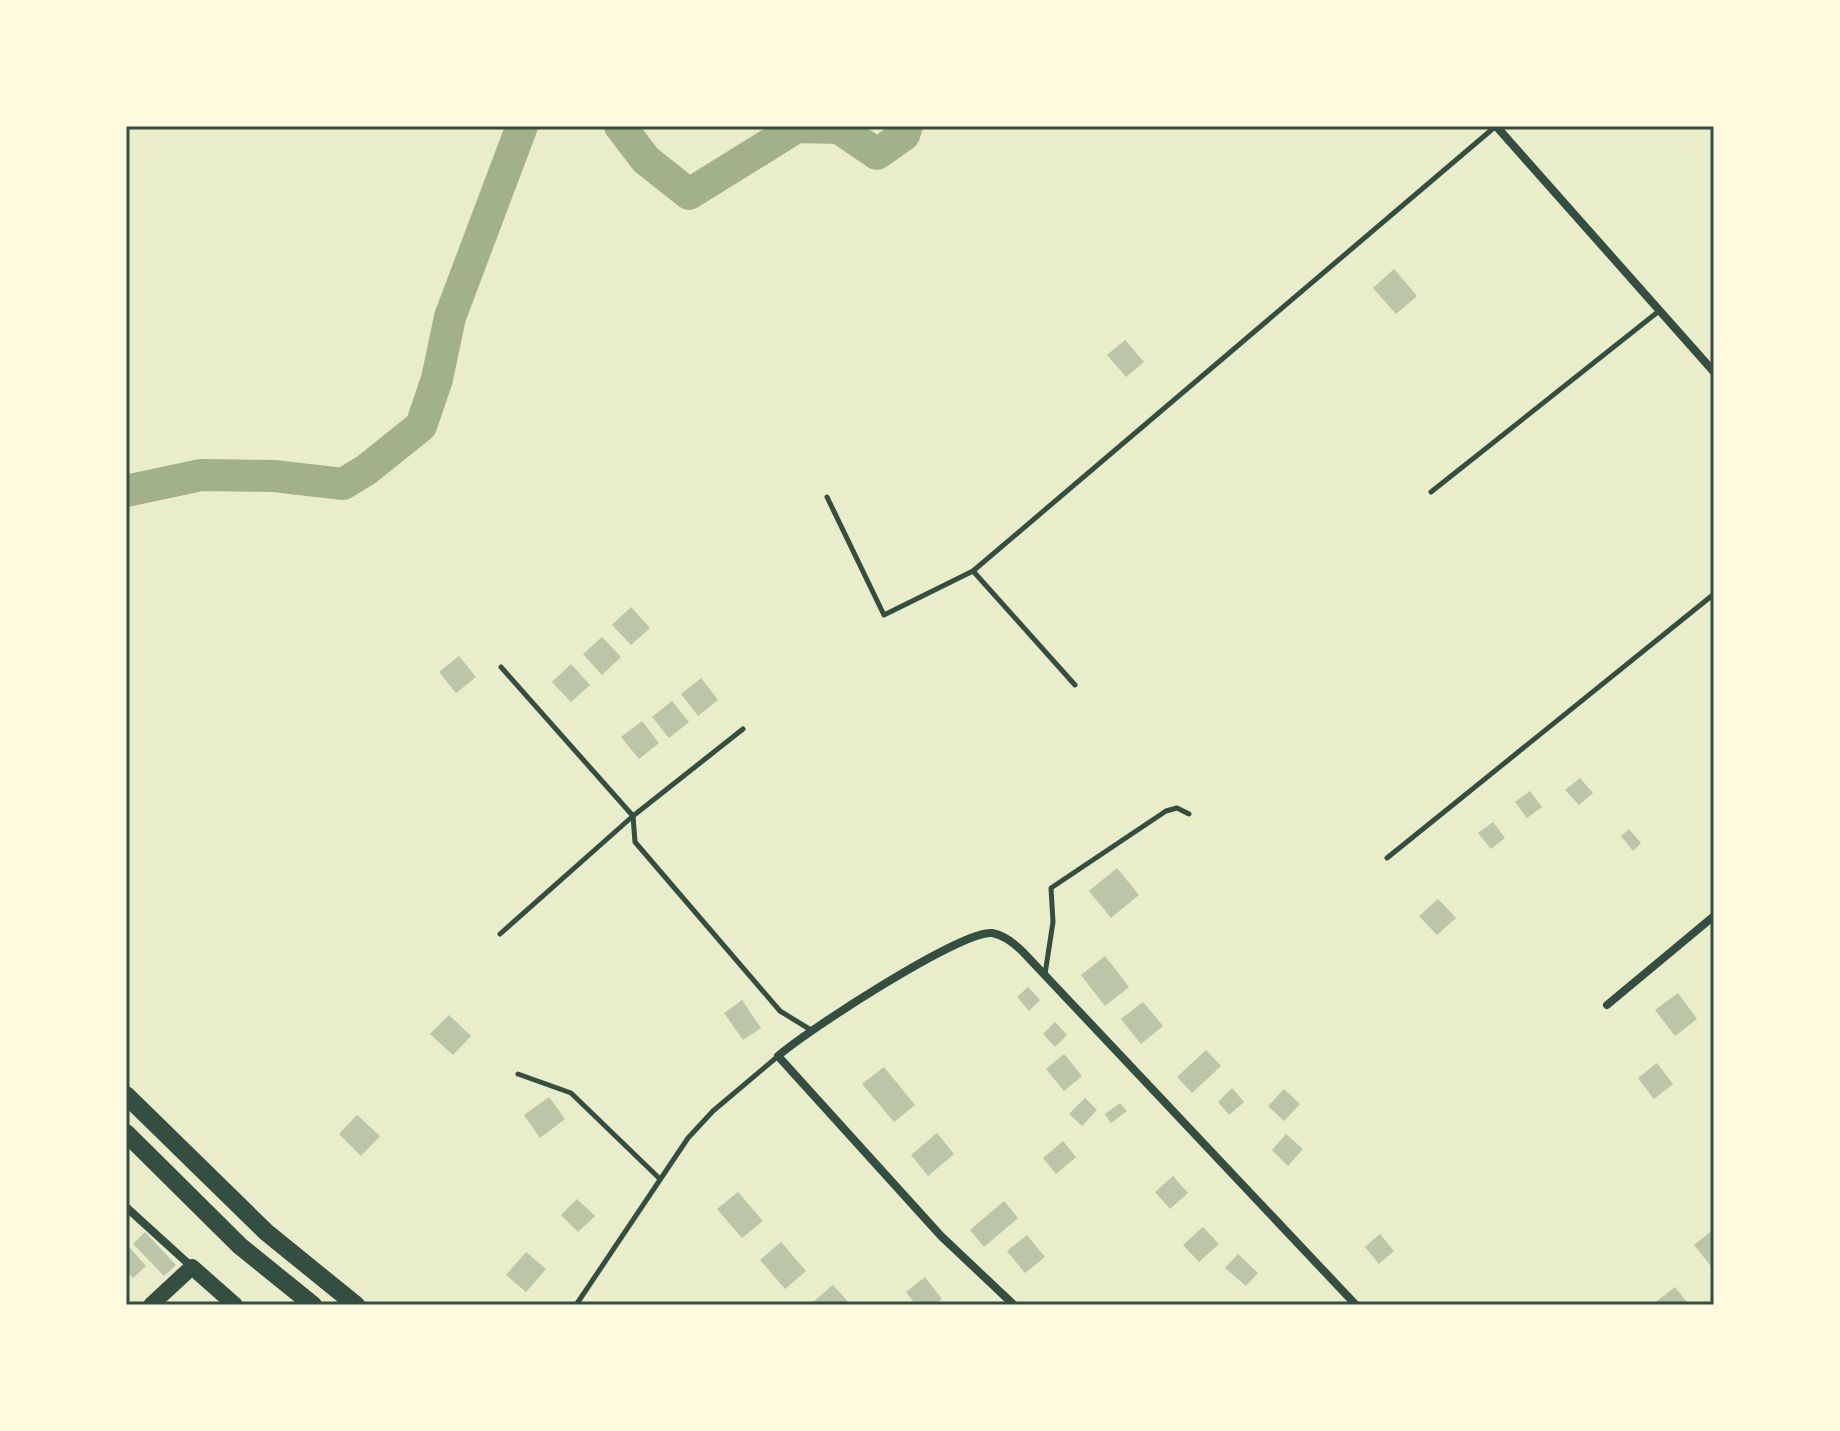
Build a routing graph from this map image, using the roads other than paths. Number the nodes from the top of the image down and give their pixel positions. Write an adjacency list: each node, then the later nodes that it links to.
1 (1496, 126): 2 (street); 6 (lane)
2 (1659, 311): 3 (street); 4 (lane)
3 (1714, 372)
4 (1431, 492)
5 (827, 497): 6 (lane)
6 (973, 571): 9 (lane)
7 (1714, 594): 13 (lane)
8 (501, 667): 12 (lane)
9 (1075, 685)
10 (743, 729): 12 (lane)
11 (1189, 814): 16 (lane)
12 (633, 816): 15 (lane); 18 (lane)
13 (1387, 858)
14 (1714, 916): 17 (street)
15 (500, 934)
16 (1045, 977): 18 (street); 32 (street)
17 (1607, 1005)
18 (811, 1030): 19 (street)
19 (778, 1056): 23 (lane); 31 (street)
20 (518, 1074): 23 (lane)
21 (126, 1095): 29 (highway)
22 (126, 1133): 28 (highway)
23 (660, 1179): 30 (lane)
24 (126, 1207): 25 (street)
25 (192, 1267): 26 (main road); 27 (main road)
26 (151, 1305)
27 (235, 1305)
28 (313, 1305)
29 (356, 1305)
30 (576, 1305)
31 (1014, 1305)
32 (1356, 1305)

